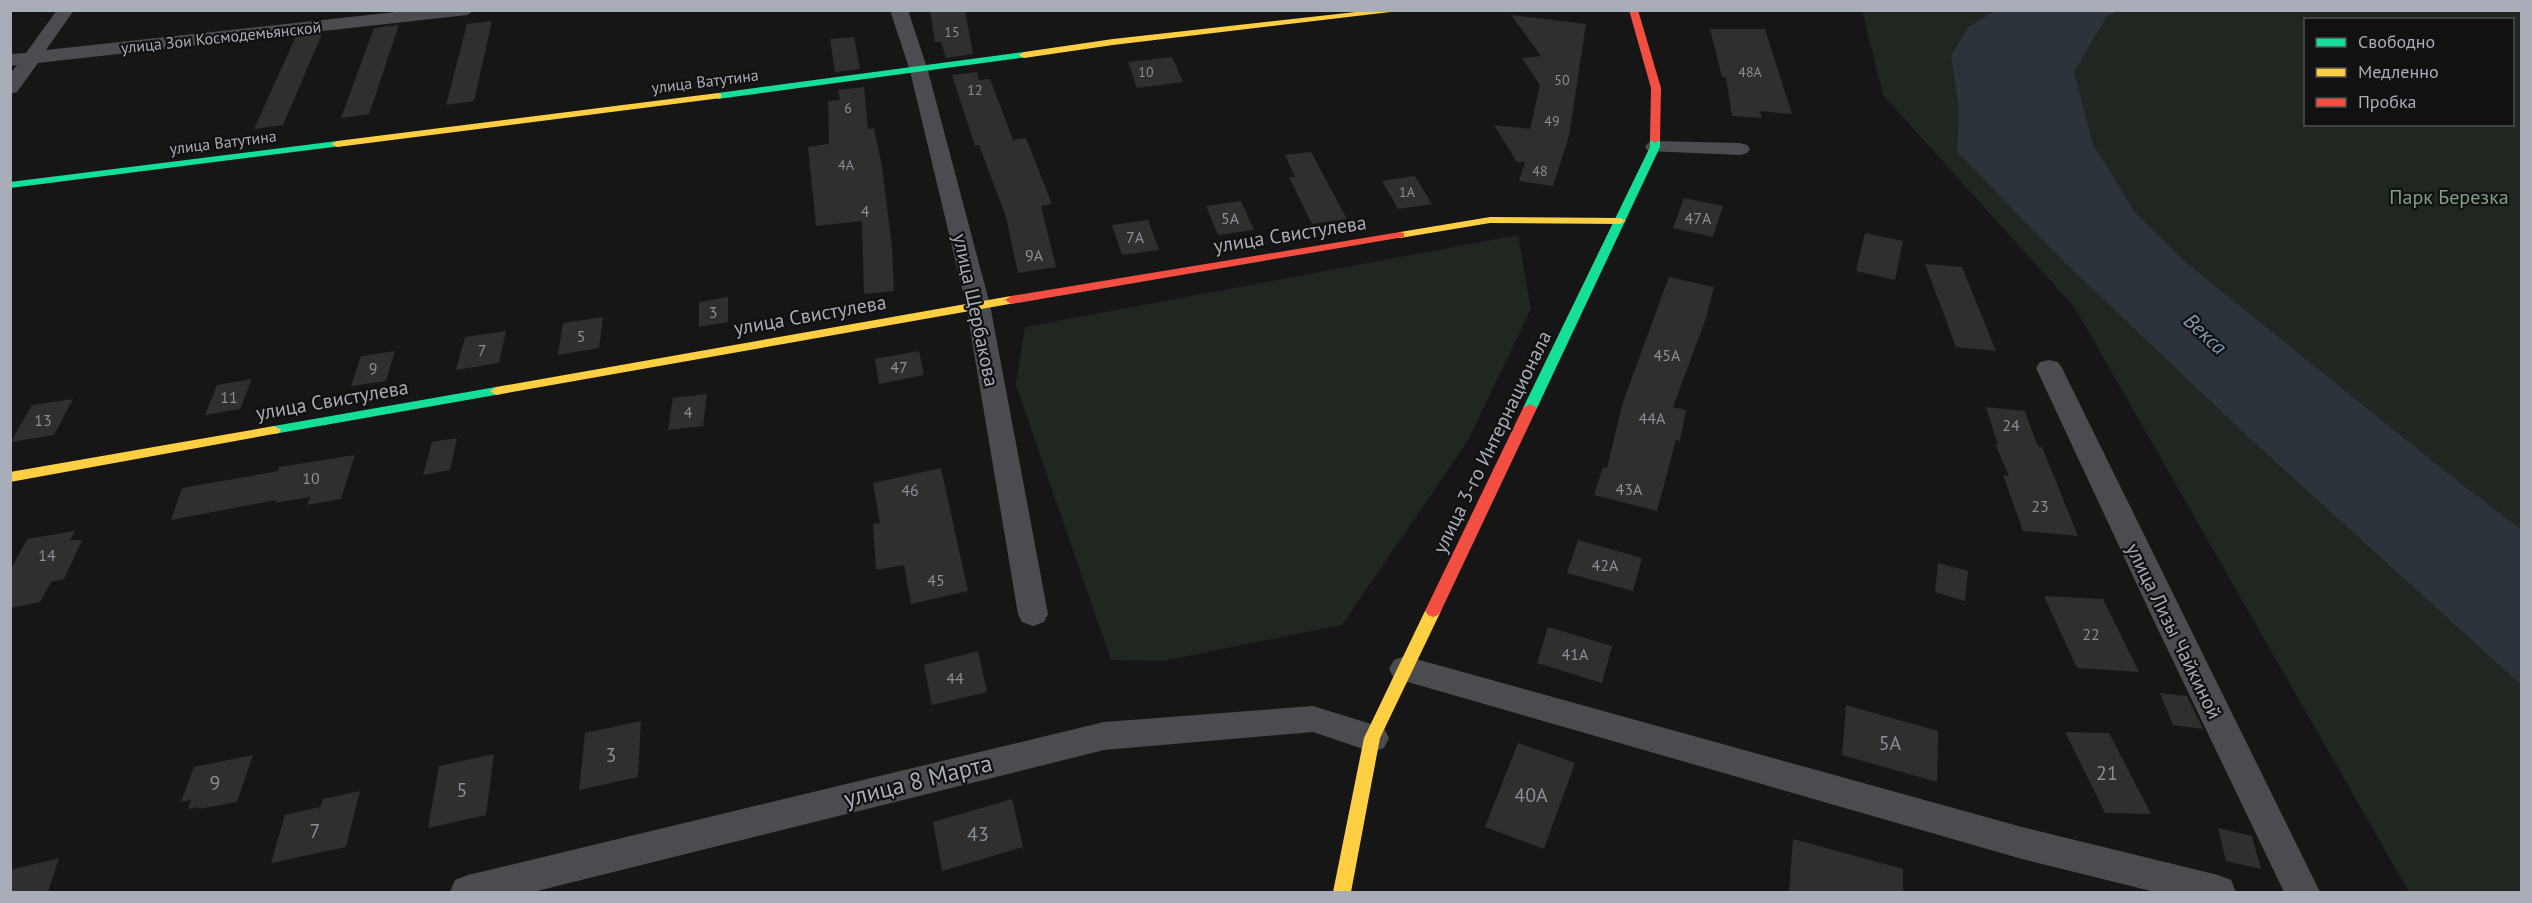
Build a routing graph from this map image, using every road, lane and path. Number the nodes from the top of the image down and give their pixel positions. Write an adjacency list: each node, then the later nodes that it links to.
1 (66, 10): 6 (street)
2 (467, 10): 6 (street, улица Зои Космодемьянской)
3 (899, 10): 8 (street, улица Щербакова)
4 (1403, 10): 8 (street, улица Ватутина)
5 (1633, 10): 10 (street, улица 3-го Интернационала)
6 (33, 57): 7 (street, улица Зои Космодемьянской); 9 (street)
7 (10, 60)
8 (919, 71): 12 (street, улица Ватутина); 14 (street, улица Щербакова)
9 (10, 88)
10 (1655, 147): 11 (street); 13 (street, улица 3-го Интернационала)
11 (1740, 149)
12 (10, 185)
13 (1620, 220): 14 (street, улица Свистулева); 18 (street, улица 3-го Интернационала)
14 (978, 304): 16 (street, улица Свистулева); 17 (street, улица Щербакова)
15 (2049, 368): 23 (street, улица Лизы Чайкиной)
16 (10, 477)
17 (1033, 614)
18 (1405, 669): 19 (street, улица 3-го Интернационала); 22 (street)
19 (1372, 738): 20 (street, улица 8 Марта); 21 (street, улица 3-го Интернационала)
20 (468, 892)
21 (1342, 892)
22 (2218, 892)
23 (2302, 892)

